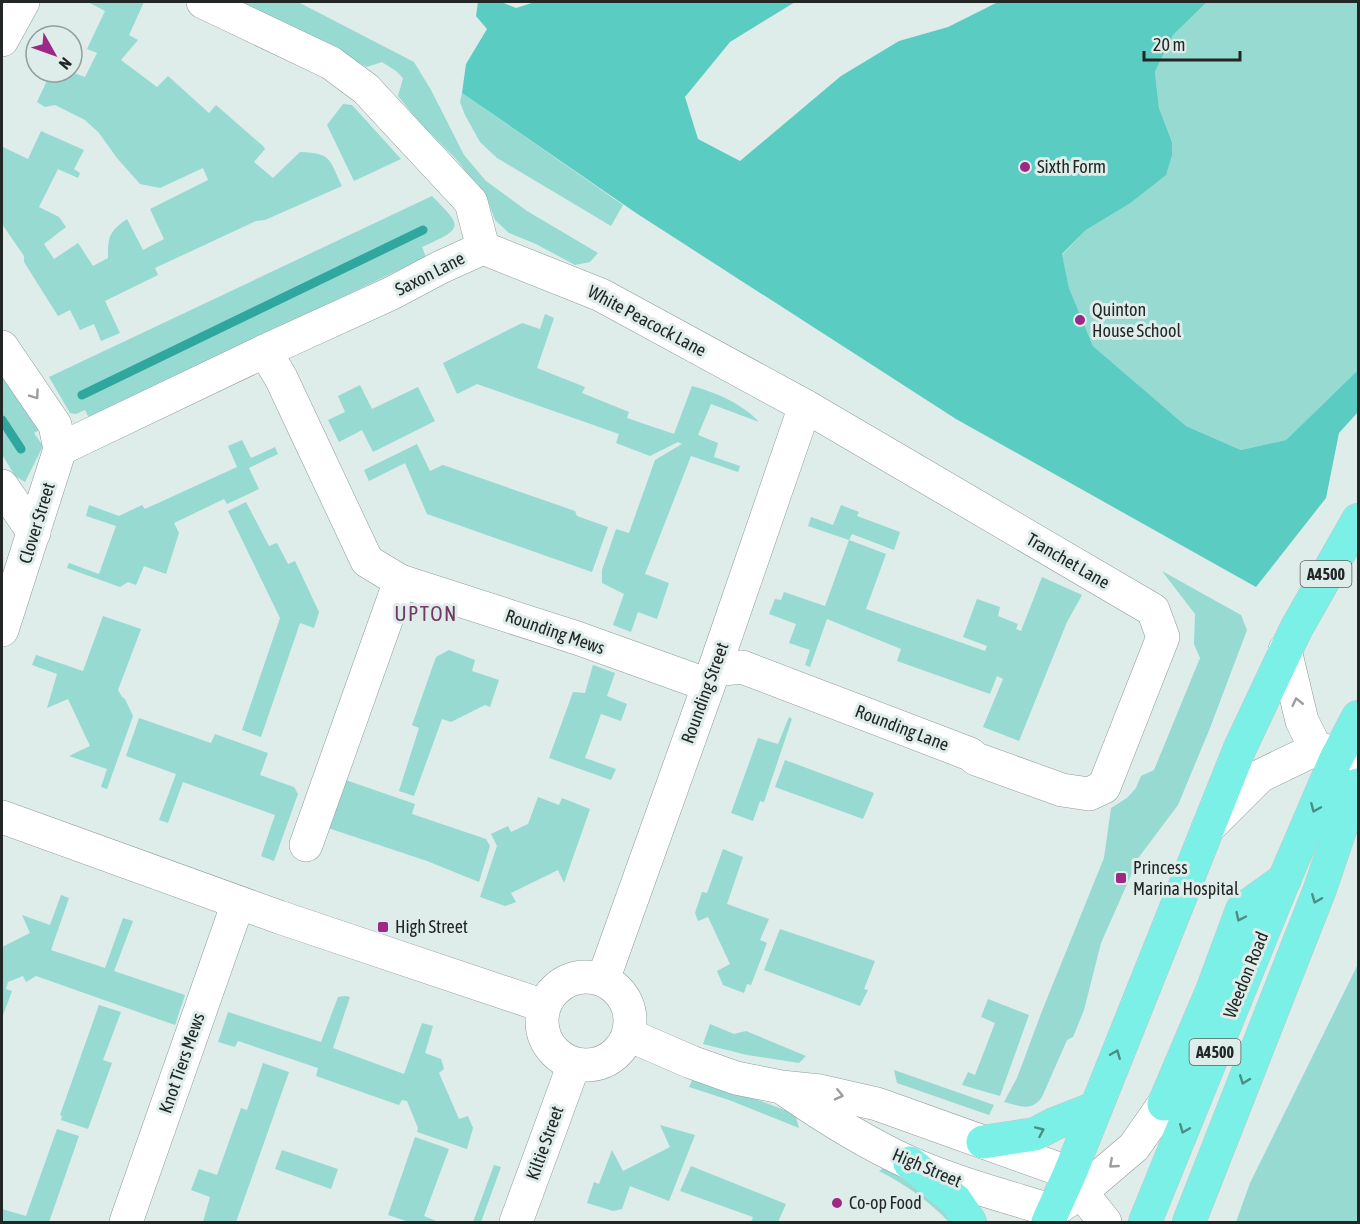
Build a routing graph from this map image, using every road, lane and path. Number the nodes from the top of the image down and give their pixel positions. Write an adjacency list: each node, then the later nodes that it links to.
1 (23, 2): 3 (street)
2 (203, 2): 4 (street, Saxon Lane)
3 (2, 40)
4 (483, 248): 6 (street, Saxon Lane); 7 (street, White Peacock Lane)
5 (2, 347): 8 (street, one-way to 8)
6 (265, 351): 8 (street, Saxon Lane); 12 (street, Rounding Mews)
7 (805, 406): 15 (street, Rounding Street); 19 (street, Tranchet Lane)
8 (60, 449): 11 (street, Clover Street)
9 (2, 486): 11 (street)
10 (1359, 520): 14 (highway, A4500)
11 (34, 532): 13 (street, Clover Street)
12 (400, 581): 15 (street, Rounding Mews); 23 (street)
13 (2, 630)
14 (1285, 650): 17 (street, one-way to 14); 21 (highway, A4500)
15 (711, 678): 19 (street, Rounding Lane); 26 (street, Rounding Street)
16 (1359, 717): 17 (highway, Weedon Road / A4500)
17 (1342, 758): 21 (street); 24 (highway, Weedon Road / A4500, one-way to 24)
18 (1359, 785): 22 (highway, Weedon Road)
19 (1089, 794)
20 (2, 818): 25 (street)
21 (1208, 828): 32 (highway, A4500, one-way to 21)
22 (1347, 842): 24 (highway); 42 (highway, Weedon Road, one-way to 42)
23 (306, 845)
24 (1284, 880): 31 (highway, one-way to 31); 41 (highway, Weedon Road / A4500, one-way to 41)
25 (238, 903): 27 (street); 37 (street, Knot Tiers Mews)
26 (603, 980): 27 (street); 28 (street)
27 (544, 1006): 29 (street)
28 (629, 1035): 29 (street); 30 (street, High Street)
29 (574, 1064): 38 (street, Kiltie Street)
30 (781, 1087): 33 (street, High Street, one-way to 33); 34 (street, High Street)
31 (1164, 1104): 35 (street, one-way to 35)
32 (1095, 1108): 33 (highway, one-way to 32); 35 (highway, A4500)
33 (983, 1142): 35 (street, High Street)
34 (910, 1163): 36 (street, High Street); 39 (highway)
35 (1075, 1183): 36 (highway, A4500); 40 (street)
36 (1050, 1217)
37 (126, 1222)
38 (516, 1222)
39 (970, 1222)
40 (1105, 1222)
41 (1145, 1222)
42 (1189, 1222)

